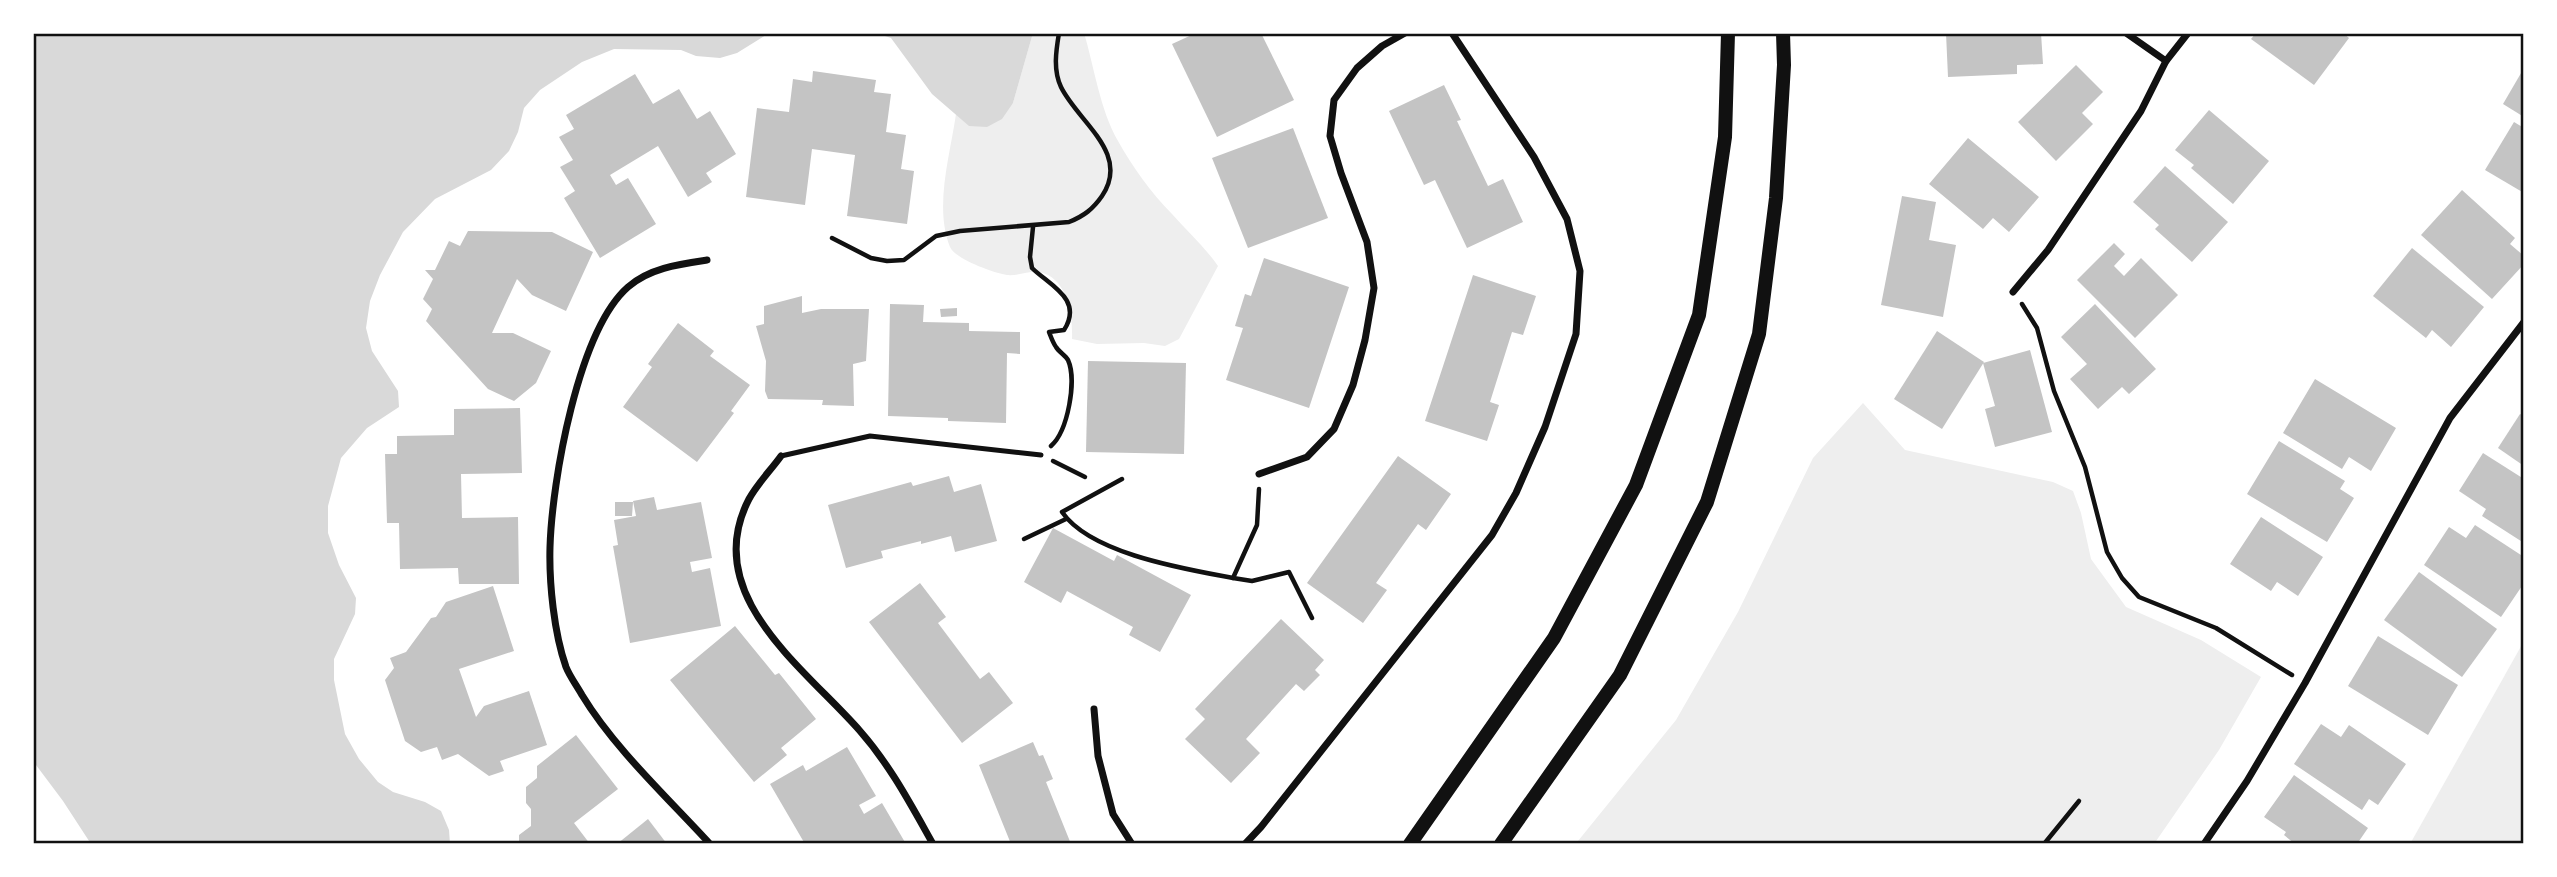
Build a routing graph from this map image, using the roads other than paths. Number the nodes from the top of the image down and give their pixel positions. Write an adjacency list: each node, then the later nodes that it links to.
1 (1405, 33): 13 (street)
2 (1452, 33): 18 (street)
3 (1728, 33): 19 (main road)
4 (1783, 33): 20 (main road)
5 (2126, 33): 7 (street)
6 (2189, 33): 7 (street)
7 (2166, 61): 9 (street)
8 (707, 260): 15 (street)
9 (2013, 292)
10 (2524, 322): 21 (street)
11 (1041, 455): 12 (lane)
12 (781, 456): 16 (street)
13 (1259, 474)
14 (1094, 709): 17 (street)
15 (710, 844)
16 (933, 844)
17 (1132, 844)
18 (1245, 844)
19 (1410, 844)
20 (1501, 844)
21 (2204, 844)

